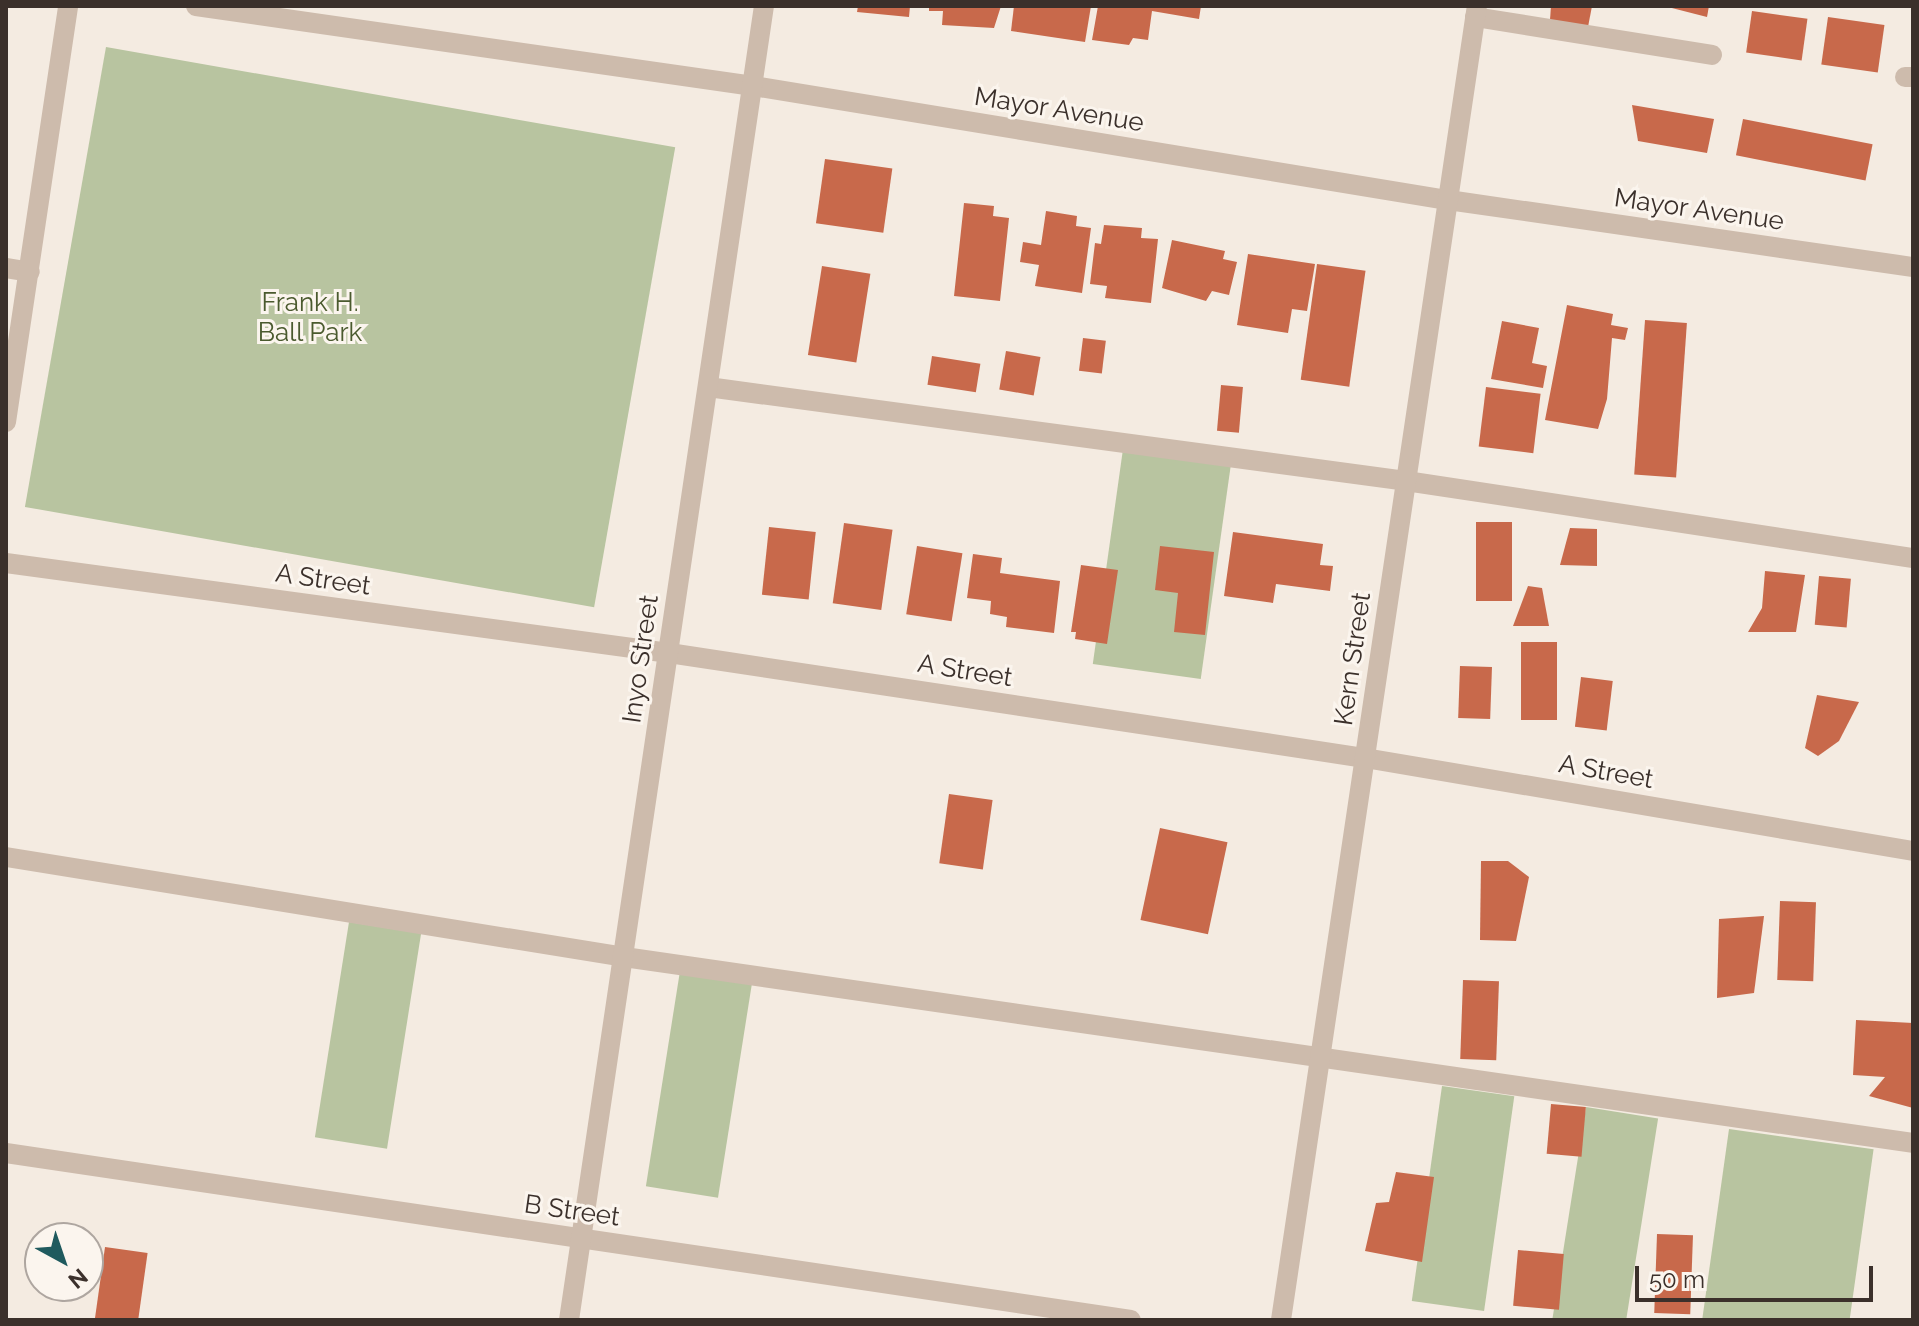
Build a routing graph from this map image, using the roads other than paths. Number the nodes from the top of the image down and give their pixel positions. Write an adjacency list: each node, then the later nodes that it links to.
1 (68, 6): 10 (street)
2 (196, 6): 6 (street, Mayor Avenue)
3 (764, 6): 6 (street, Inyo Street)
4 (1476, 12): 5 (street); 7 (street, Kern Street)
5 (1712, 55)
6 (753, 86): 7 (street, Mayor Avenue); 11 (street, Inyo Street)
7 (1448, 200): 8 (street, Mayor Avenue); 13 (street, Kern Street)
8 (1913, 267)
9 (6, 268): 10 (street)
10 (30, 272): 12 (street)
11 (708, 387): 13 (street); 16 (street, Inyo Street)
12 (6, 422)
13 (1406, 481): 14 (street); 17 (street, Kern Street)
14 (1913, 558)
15 (6, 563): 16 (street, A Street)
16 (669, 653): 17 (street, A Street); 20 (street, Inyo Street)
17 (1365, 758): 18 (street, A Street); 21 (street, Kern Street)
18 (1913, 851)
19 (6, 857): 20 (street)
20 (624, 957): 21 (street); 24 (street, Inyo Street)
21 (1320, 1059): 22 (street); 27 (street, Kern Street)
22 (1913, 1143)
23 (6, 1153): 24 (street, B Street)
24 (581, 1239): 25 (street, Inyo Street); 26 (street, B Street)
25 (569, 1320)
26 (1131, 1320)
27 (1281, 1320)

